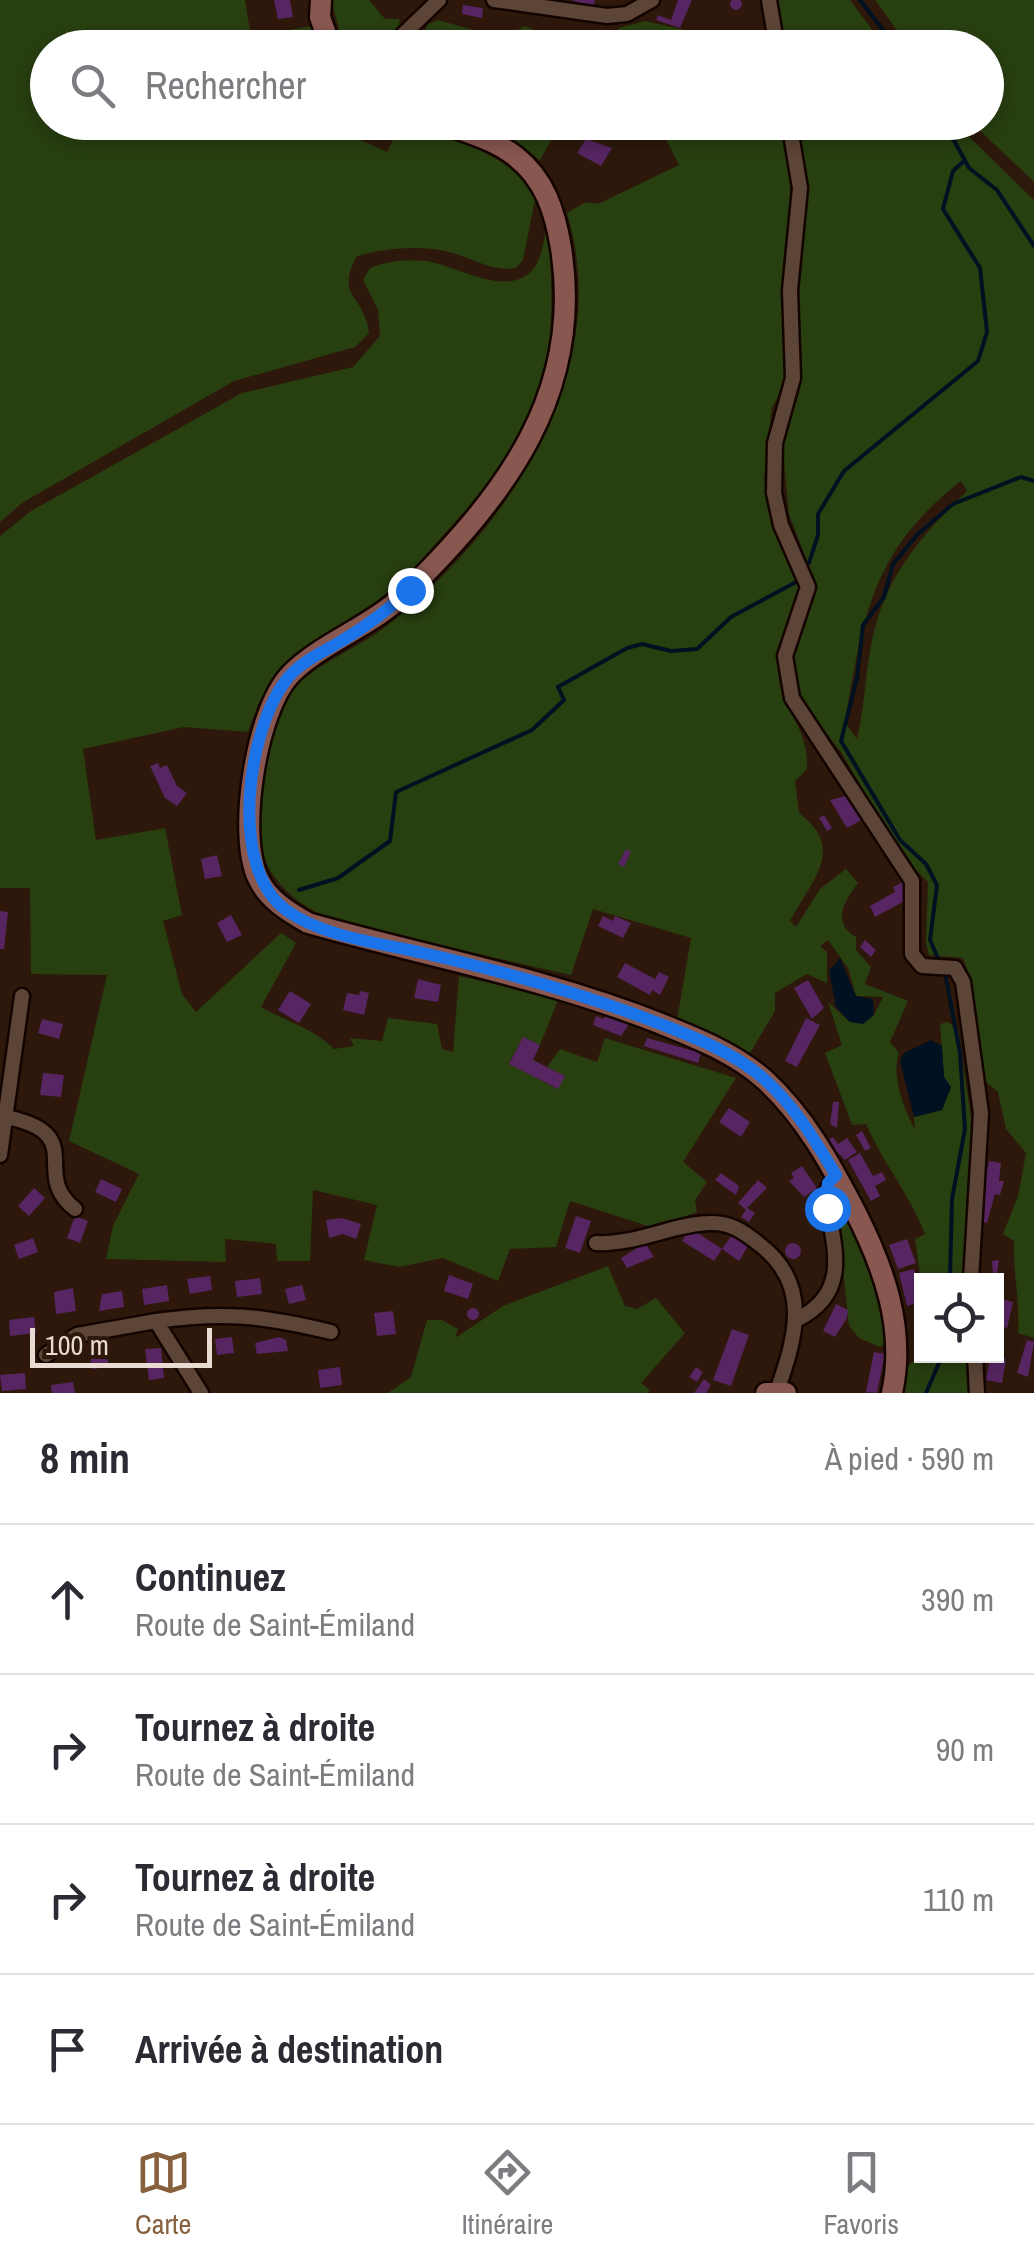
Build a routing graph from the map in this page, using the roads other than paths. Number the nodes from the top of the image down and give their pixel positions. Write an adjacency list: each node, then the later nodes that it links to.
1 (321, 0): 6 (main road)
2 (440, 0): 7 (street)
3 (494, 0): 4 (street)
4 (652, 0)
5 (770, 0): 8 (street)
6 (325, 30)
7 (408, 30)
8 (774, 30)
9 (481, 140): 14 (main road)
10 (792, 140): 17 (street)
11 (22, 996): 12 (street)
12 (7, 1118): 13 (street); 15 (street)
13 (0, 1155)
14 (836, 1175): 19 (street); 25 (main road)
15 (76, 1210)
16 (596, 1242): 19 (street)
17 (971, 1273)
18 (156, 1320): 20 (street); 21 (street); 23 (street)
19 (798, 1320): 24 (street)
20 (332, 1332)
21 (46, 1355)
22 (975, 1363): 26 (street)
23 (201, 1393)
24 (776, 1393)
25 (892, 1393)
26 (977, 1393)

